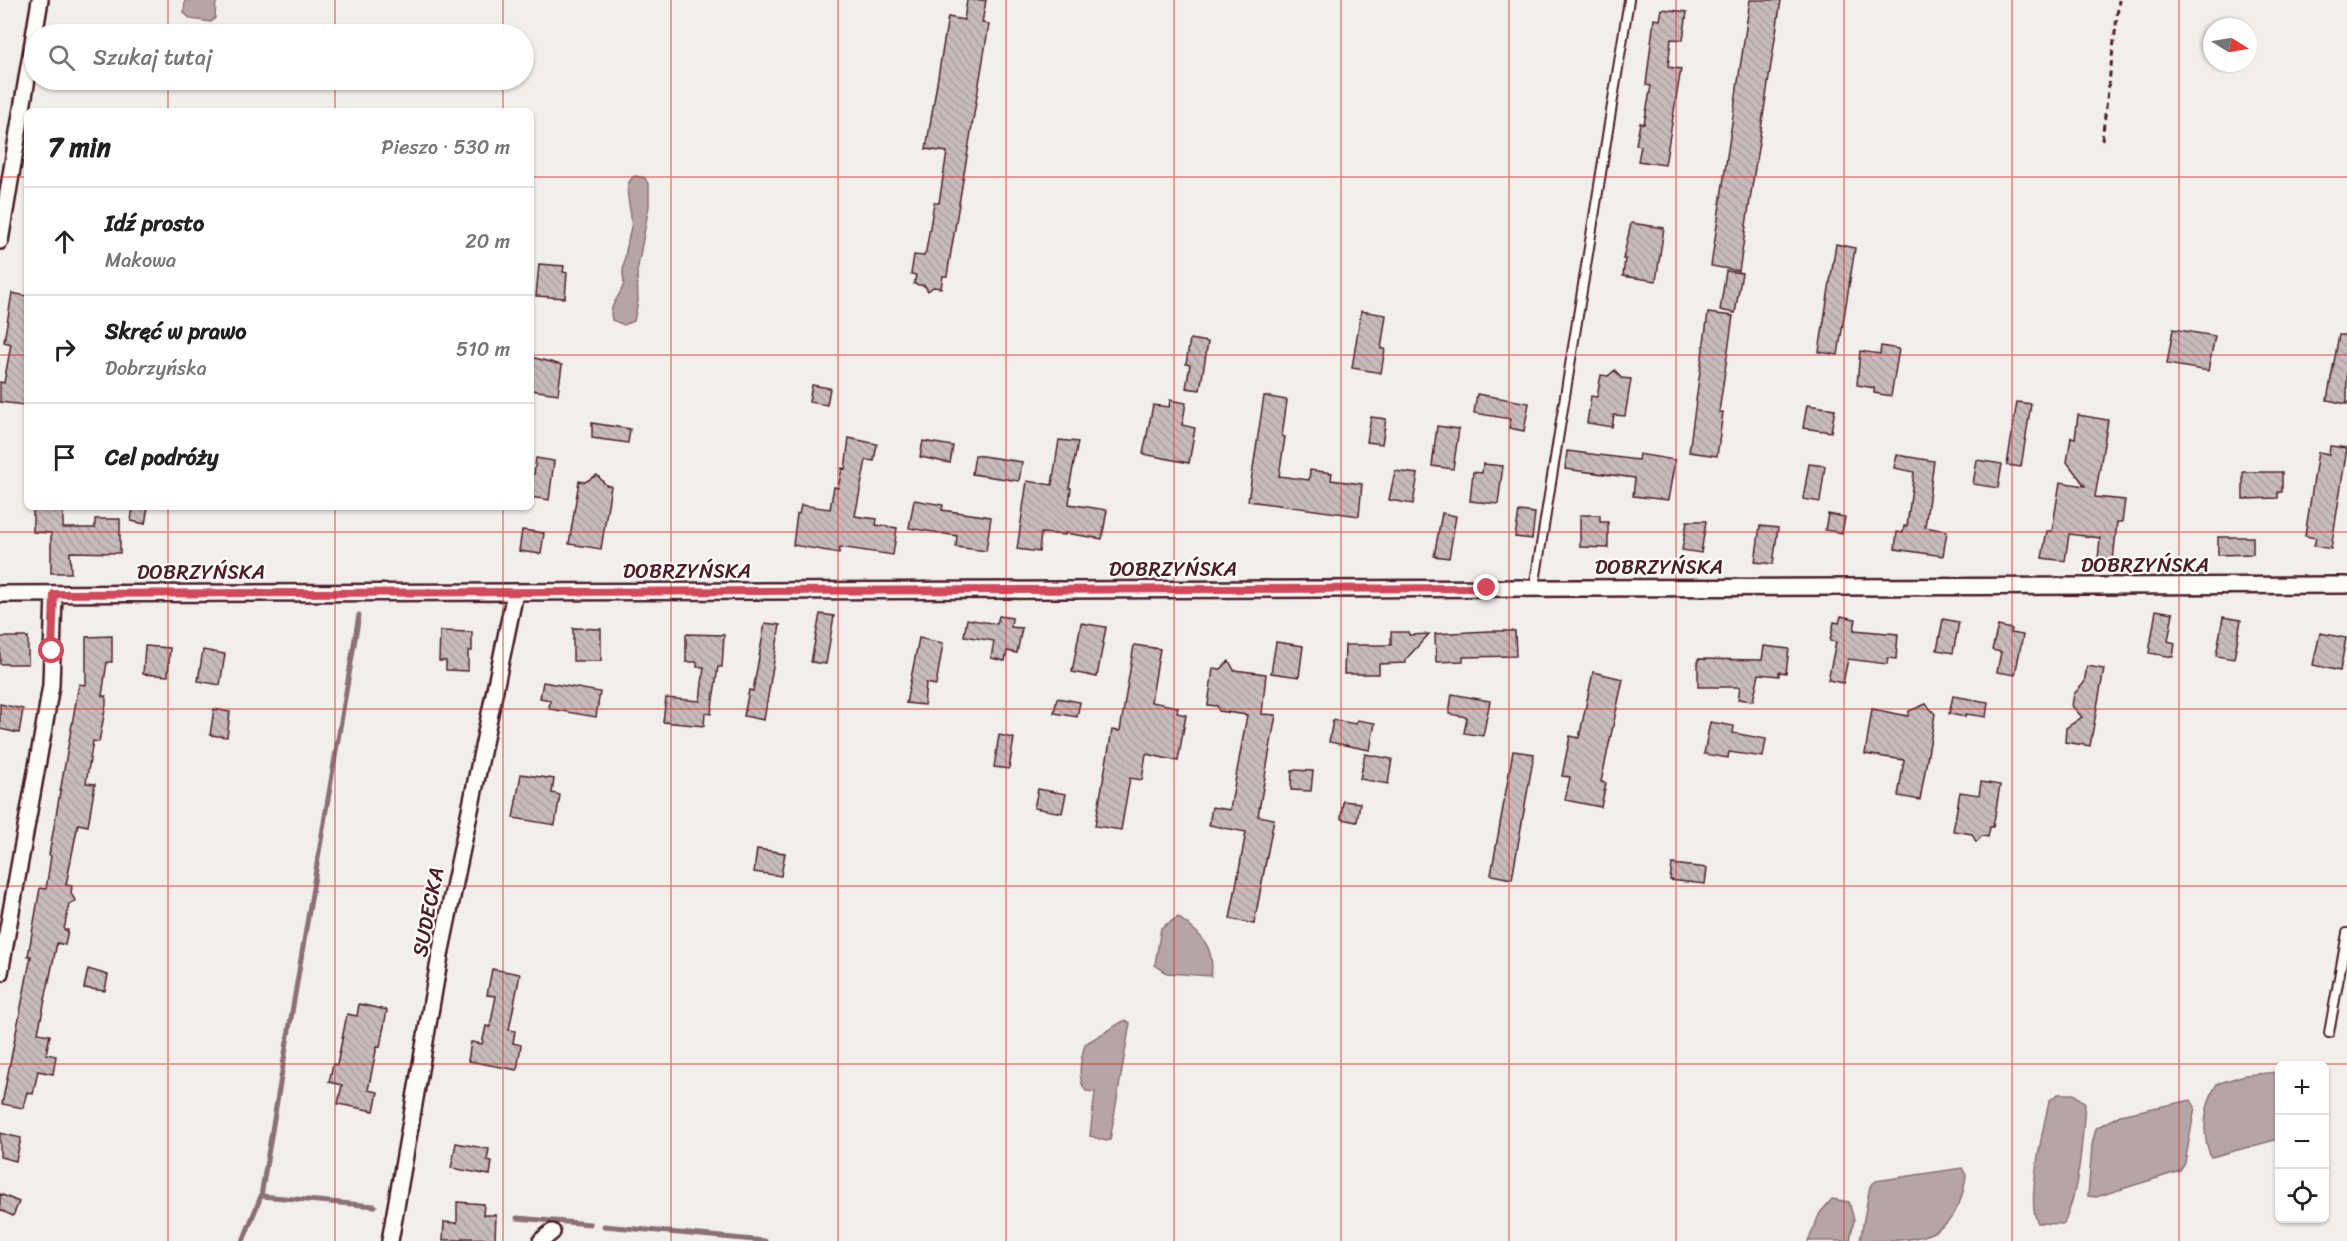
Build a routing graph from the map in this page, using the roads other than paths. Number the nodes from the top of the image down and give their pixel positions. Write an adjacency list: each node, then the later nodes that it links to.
1 (40, 0): 3 (street)
2 (1629, 0): 7 (lane)
3 (36, 24)
4 (25, 90): 5 (street)
5 (0, 241)
6 (2347, 585): 7 (street, DOBRZYŃSKA)
7 (1534, 588): 8 (street, DOBRZYŃSKA)
8 (515, 593): 10 (street, DOBRZYŃSKA); 15 (street, SUDECKA)
9 (0, 594): 10 (street, DOBRZYŃSKA)
10 (54, 594): 12 (street)
11 (2347, 933): 14 (lane)
12 (3, 937): 13 (street)
13 (0, 973)
14 (2329, 1032)
15 (390, 1241)

